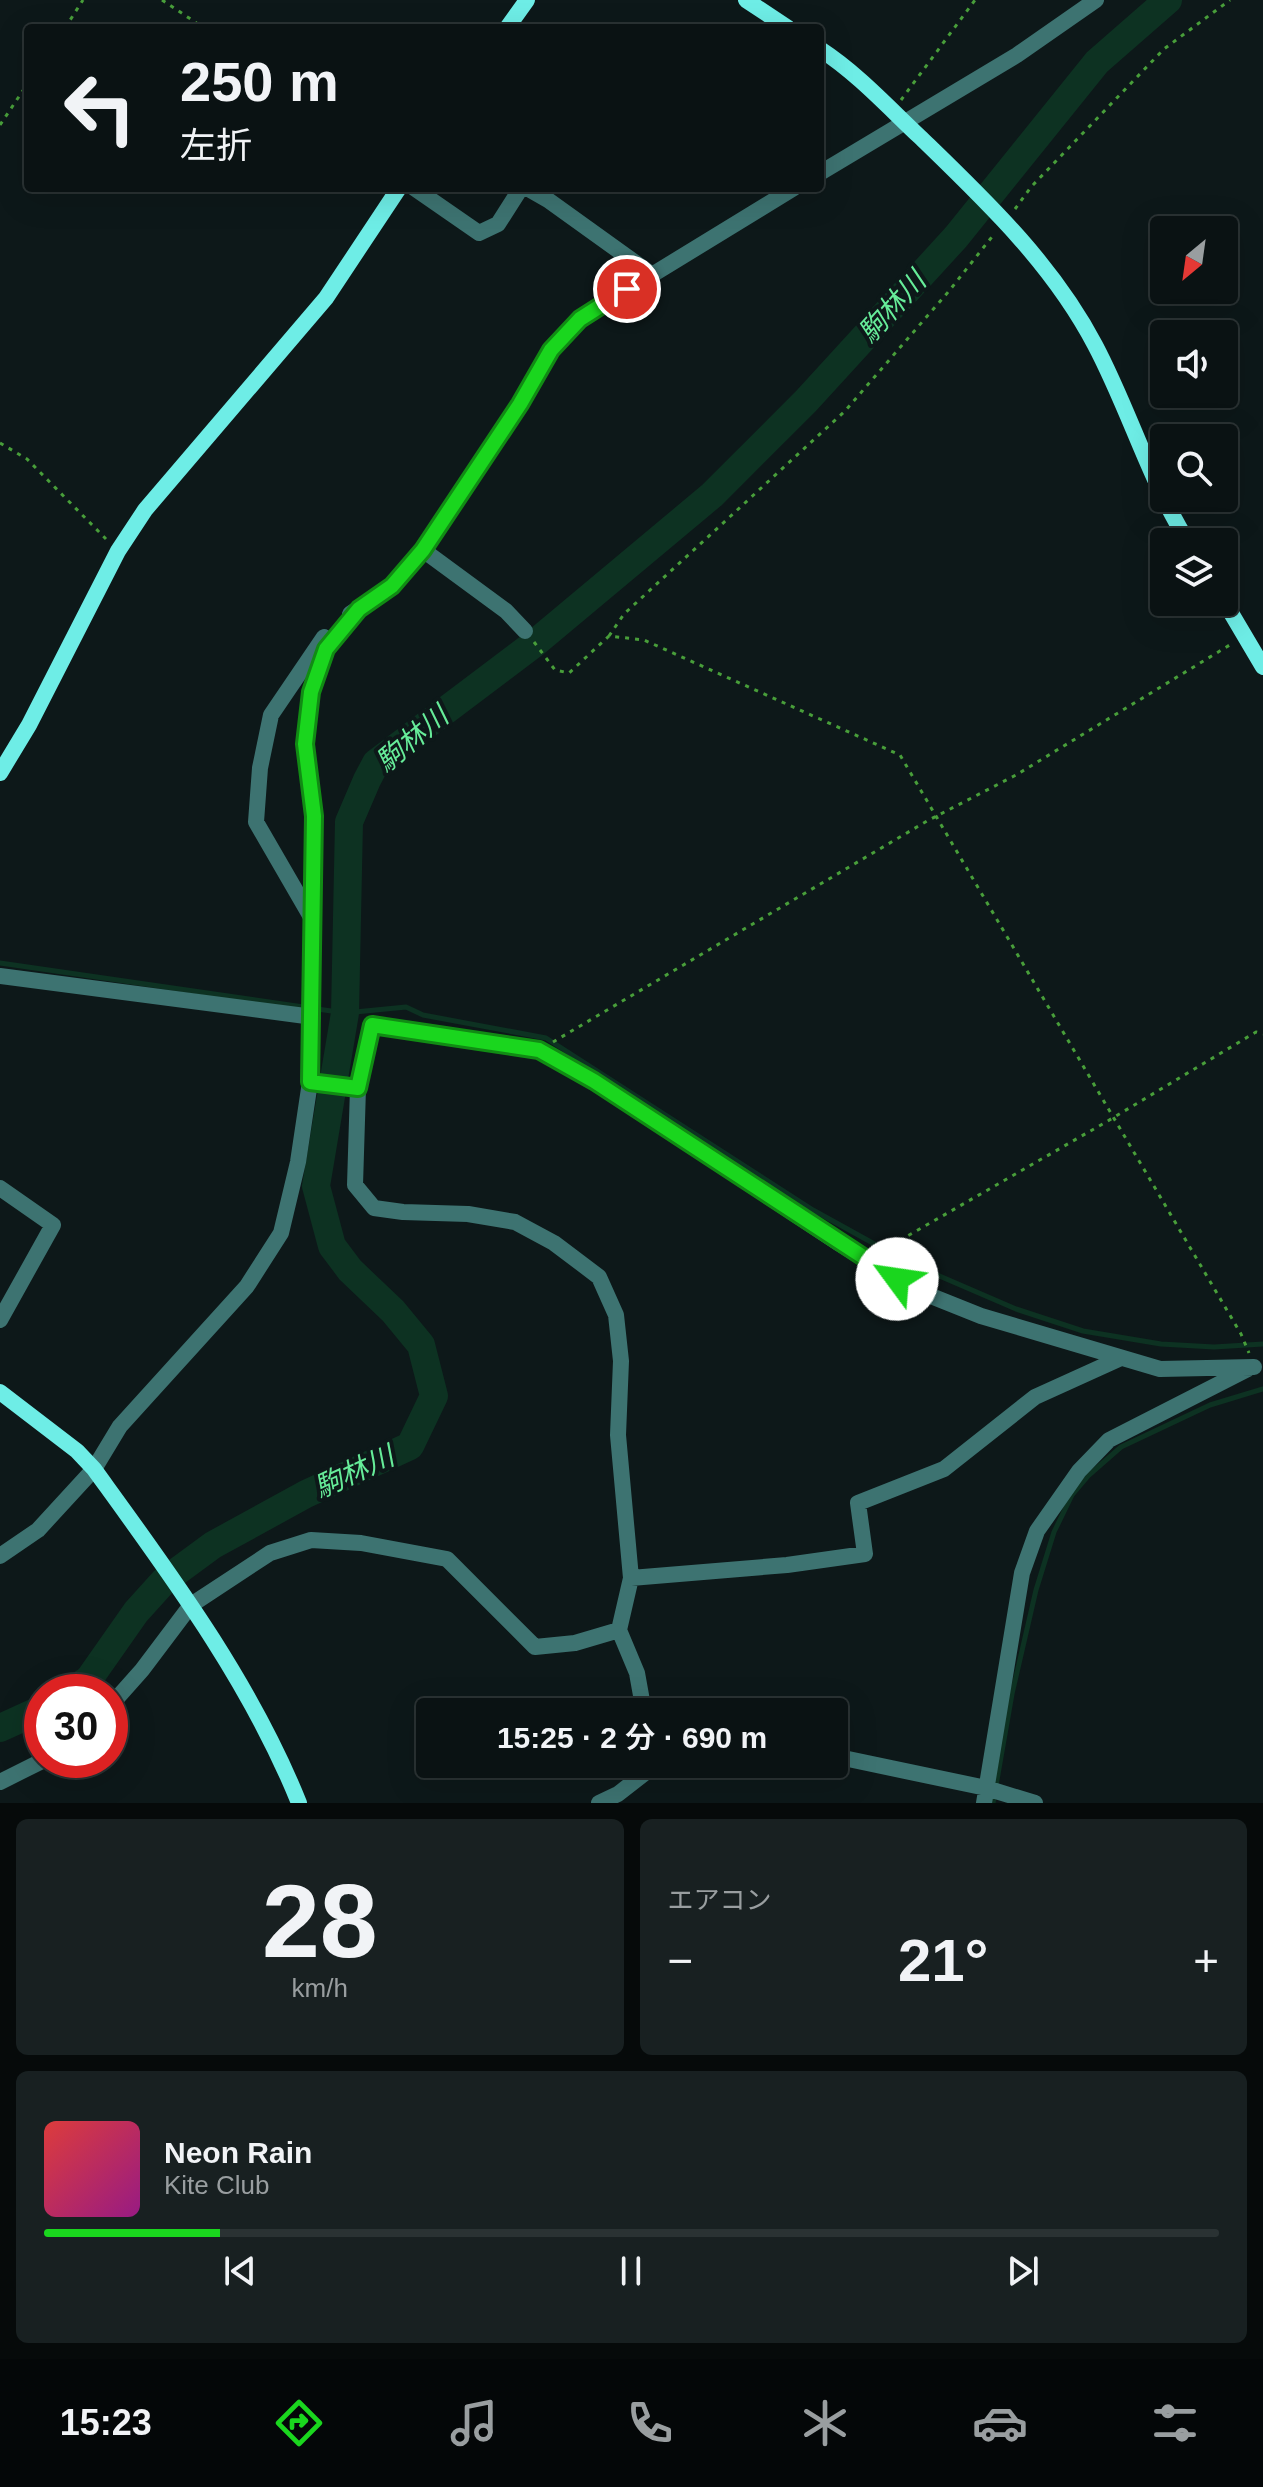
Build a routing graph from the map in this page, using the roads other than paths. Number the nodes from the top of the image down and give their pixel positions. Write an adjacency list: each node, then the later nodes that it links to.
1 (746, 0): 5 (street)
2 (1096, 0): 7 (street)
3 (525, 1): 4 (street)
4 (510, 24)
5 (782, 24)
6 (824, 52): 7 (street)
7 (900, 117): 8 (street); 15 (street)
8 (824, 170)
9 (396, 192): 21 (street)
10 (420, 192): 11 (street)
11 (518, 192)
12 (534, 192): 14 (street)
13 (787, 192): 14 (street)
14 (651, 274): 16 (street)
15 (1179, 528)
16 (423, 550): 17 (street); 19 (street)
17 (359, 609): 22 (street); 22 (street)
18 (1233, 616): 20 (street)
19 (525, 631)
20 (1263, 667)
21 (0, 773)
22 (312, 919): 24 (street)
23 (0, 976): 24 (street)
24 (313, 1017): 25 (street)
25 (310, 1082): 26 (street); 31 (street)
26 (358, 1088): 29 (street); 33 (street)
27 (0, 1188): 28 (street)
28 (0, 1320)
29 (1121, 1358): 33 (street); 42 (street)
30 (0, 1392): 31 (street)
31 (94, 1469): 32 (street); 34 (street)
32 (0, 1556)
33 (631, 1578): 35 (street)
34 (188, 1600): 35 (street); 36 (street); 43 (street)
35 (619, 1630): 37 (street)
36 (128, 1686)
37 (641, 1698)
38 (848, 1760): 42 (street)
39 (24, 1770): 41 (street)
40 (639, 1778): 44 (street)
41 (0, 1782)
42 (985, 1795): 45 (street)
43 (299, 1803)
44 (599, 1803)
45 (1035, 1803)

